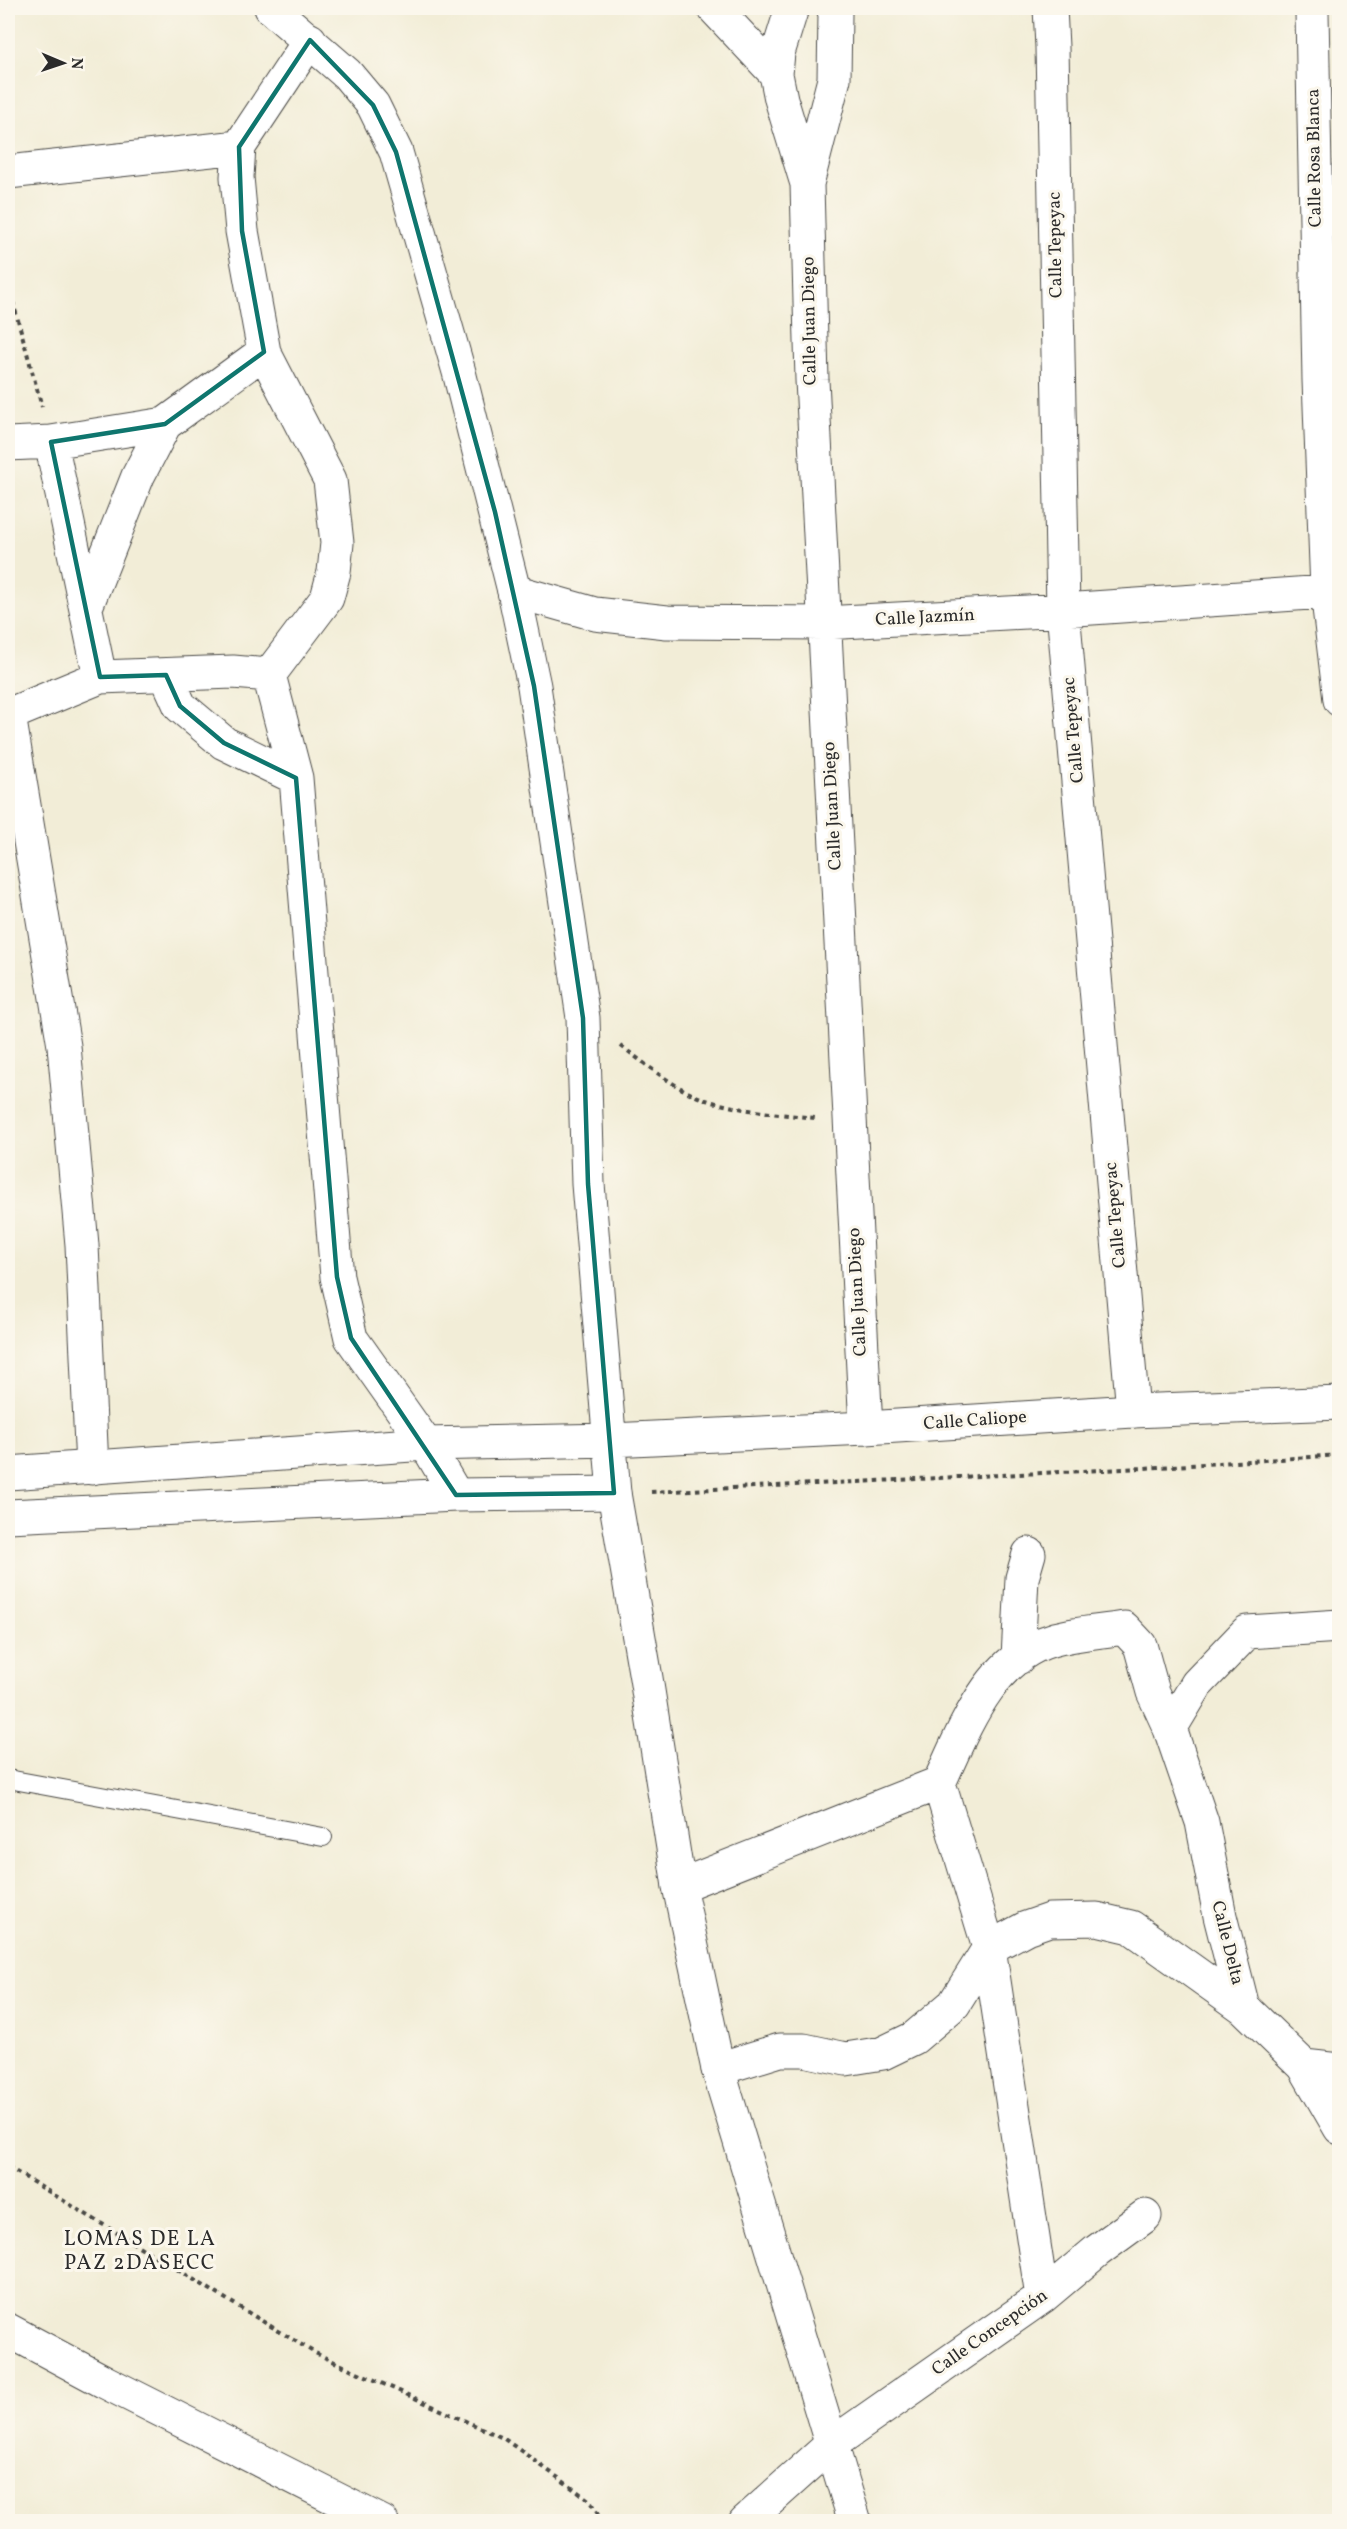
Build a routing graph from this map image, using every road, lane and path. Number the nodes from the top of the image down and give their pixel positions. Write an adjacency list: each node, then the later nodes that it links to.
1 (271, 8): 7 (street)
2 (714, 8): 8 (street)
3 (792, 8): 8 (street)
4 (833, 8): 11 (street)
5 (1050, 8): 20 (street, Calle Tepeyac)
6 (1312, 12): 18 (street, Calle Rosa Blanca)
7 (310, 40): 9 (street); 17 (street)
8 (776, 74): 11 (street)
9 (238, 147): 10 (street); 13 (street)
10 (8, 172)
11 (807, 184): 21 (street, Calle Juan Diego)
12 (8, 284): 15 (path)
13 (264, 352): 14 (street); 23 (street)
14 (165, 424): 15 (street); 19 (street)
15 (51, 442): 16 (street); 19 (street)
16 (8, 444)
17 (514, 591): 21 (street, Calle Jazmín); 28 (street)
18 (1333, 591): 20 (street, Calle Jazmín); 25 (street, Calle Rosa Blanca)
19 (86, 607): 24 (street)
20 (1063, 610): 21 (street, Calle Jazmín); 31 (street, Calle Tepeyac)
21 (824, 623): 29 (street, Calle Juan Diego)
22 (166, 675): 23 (street); 24 (street); 27 (street)
23 (269, 675): 27 (street)
24 (100, 677): 26 (street)
25 (1340, 700)
26 (8, 715): 36 (street)
27 (296, 778): 34 (street)
28 (583, 1018): 29 (path); 33 (street)
29 (849, 1121): 32 (street, Calle Juan Diego)
30 (1340, 1402): 31 (street, Calle Caliope)
31 (1133, 1411): 32 (street, Calle Caliope)
32 (866, 1428): 33 (street, Calle Caliope)
33 (611, 1440): 34 (street, Calle Caliope); 38 (street)
34 (426, 1444): 36 (street, Calle Caliope); 39 (street)
35 (1340, 1455): 38 (path)
36 (92, 1468): 37 (street, Calle Caliope)
37 (8, 1473)
38 (614, 1493): 39 (street); 48 (street)
39 (456, 1495): 40 (street)
40 (8, 1516)
41 (1029, 1554): 43 (street)
42 (1340, 1626): 44 (street)
43 (1018, 1658): 44 (street, Calle Delta); 46 (street)
44 (1170, 1729): 50 (street, Calle Delta)
45 (8, 1779): 47 (lane)
46 (939, 1783): 48 (street); 49 (street)
47 (323, 1837)
48 (679, 1886): 52 (street)
49 (989, 1948): 50 (street); 52 (street); 57 (street)
50 (1243, 2007): 51 (street, Calle Delta)
51 (1304, 2066): 53 (street); 54 (street, Calle Delta)
52 (718, 2069): 59 (street)
53 (1340, 2070)
54 (1340, 2128)
55 (8, 2167): 61 (path)
56 (1144, 2216): 57 (street, Calle Concepción)
57 (1042, 2297): 59 (street, Calle Concepción)
58 (8, 2330): 60 (street)
59 (832, 2444): 62 (street, Calle Concepción); 63 (street)
60 (382, 2522)
61 (603, 2522)
62 (745, 2522)
63 (855, 2522)

